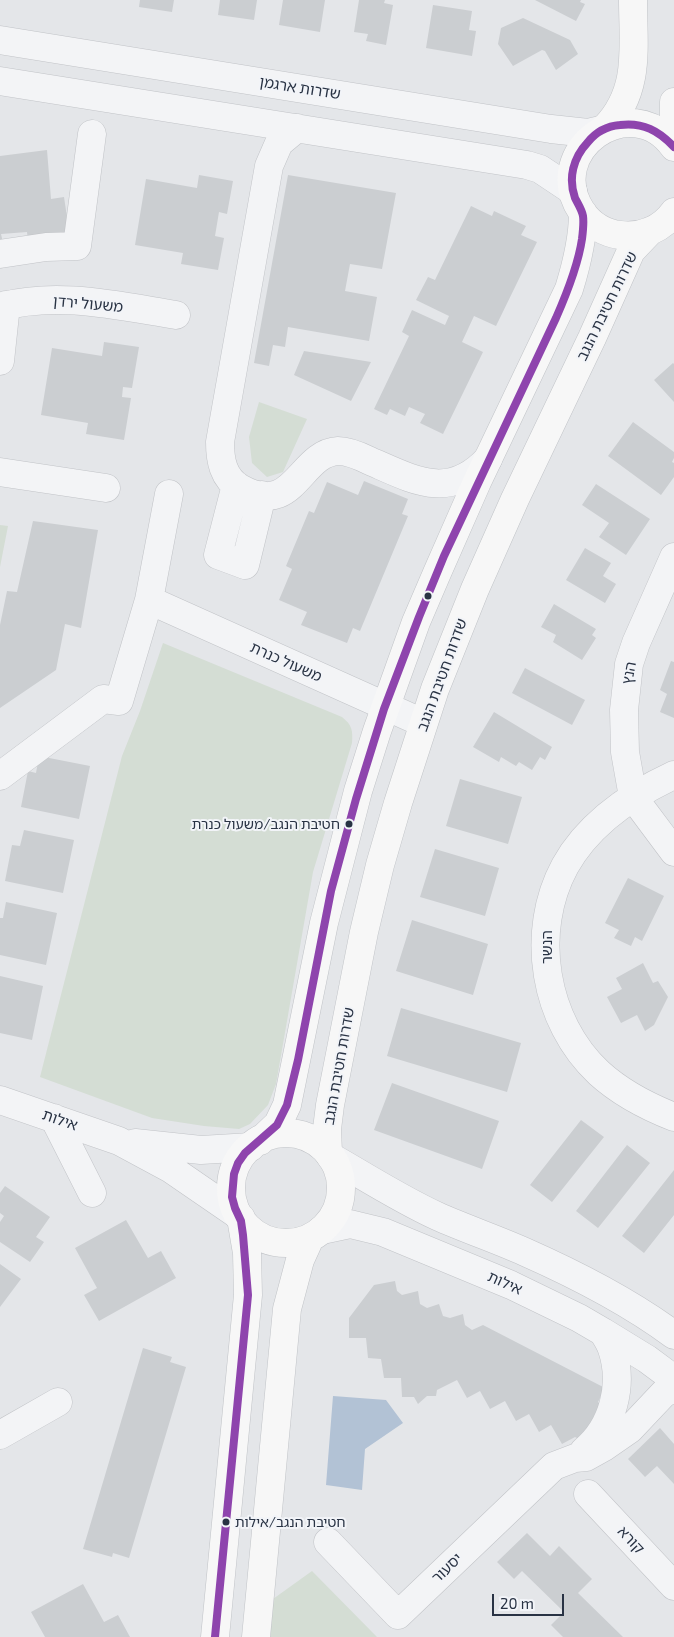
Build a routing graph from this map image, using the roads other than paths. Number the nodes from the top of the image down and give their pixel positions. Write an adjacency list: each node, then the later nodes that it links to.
1 (633, 0): 6 (main road)
2 (0, 40): 6 (street, שדרות ארגמן)
3 (0, 80): 5 (street)
4 (674, 102): 8 (main road)
5 (297, 128): 10 (street); 18 (street)
6 (603, 129): 9 (main road); 10 (main road)
7 (92, 134): 12 (street)
8 (674, 138)
9 (674, 147)
10 (578, 202): 11 (main road); 16 (main road)
11 (665, 223): 25 (main road, שדרות חטיבת הנגב)
12 (0, 254)
13 (3, 306): 14 (street, משעול ירדן); 15 (street)
14 (176, 315)
15 (0, 361)
16 (488, 459): 21 (street); 24 (main road)
17 (0, 472): 19 (street)
18 (236, 485): 21 (street); 21 (street)
19 (106, 488)
20 (169, 494): 23 (street)
21 (262, 495)
22 (674, 557): 28 (street, הנץ)
23 (149, 600): 24 (street, משעול כנרת); 27 (street)
24 (385, 706): 25 (street, משעול כנרת); 34 (main road)
25 (423, 724): 35 (main road, שדרות חטיבת הנגב)
26 (674, 775): 28 (street, הנשר)
27 (0, 776)
28 (633, 797): 29 (street); 31 (street, הנשר)
29 (674, 852)
30 (1, 1106): 32 (street, אילות)
31 (674, 1117)
32 (54, 1118): 33 (street, אילות); 36 (street)
33 (119, 1141): 34 (street, אילות); 37 (street, אילות)
34 (255, 1144): 35 (main road); 37 (main road)
35 (330, 1155): 38 (main road); 40 (street)
36 (92, 1193)
37 (240, 1217): 38 (main road); 49 (main road)
38 (316, 1234): 39 (street, אילות); 50 (main road)
39 (603, 1332): 41 (street, אילות); 45 (street, יסעור)
40 (674, 1334)
41 (674, 1379)
42 (674, 1389): 45 (street, יסעור)
43 (58, 1402): 44 (street)
44 (0, 1435)
45 (575, 1458): 47 (street, יסעור)
46 (588, 1494): 48 (street, קורא)
47 (328, 1542)
48 (674, 1586)
49 (215, 1637)
50 (256, 1637)

